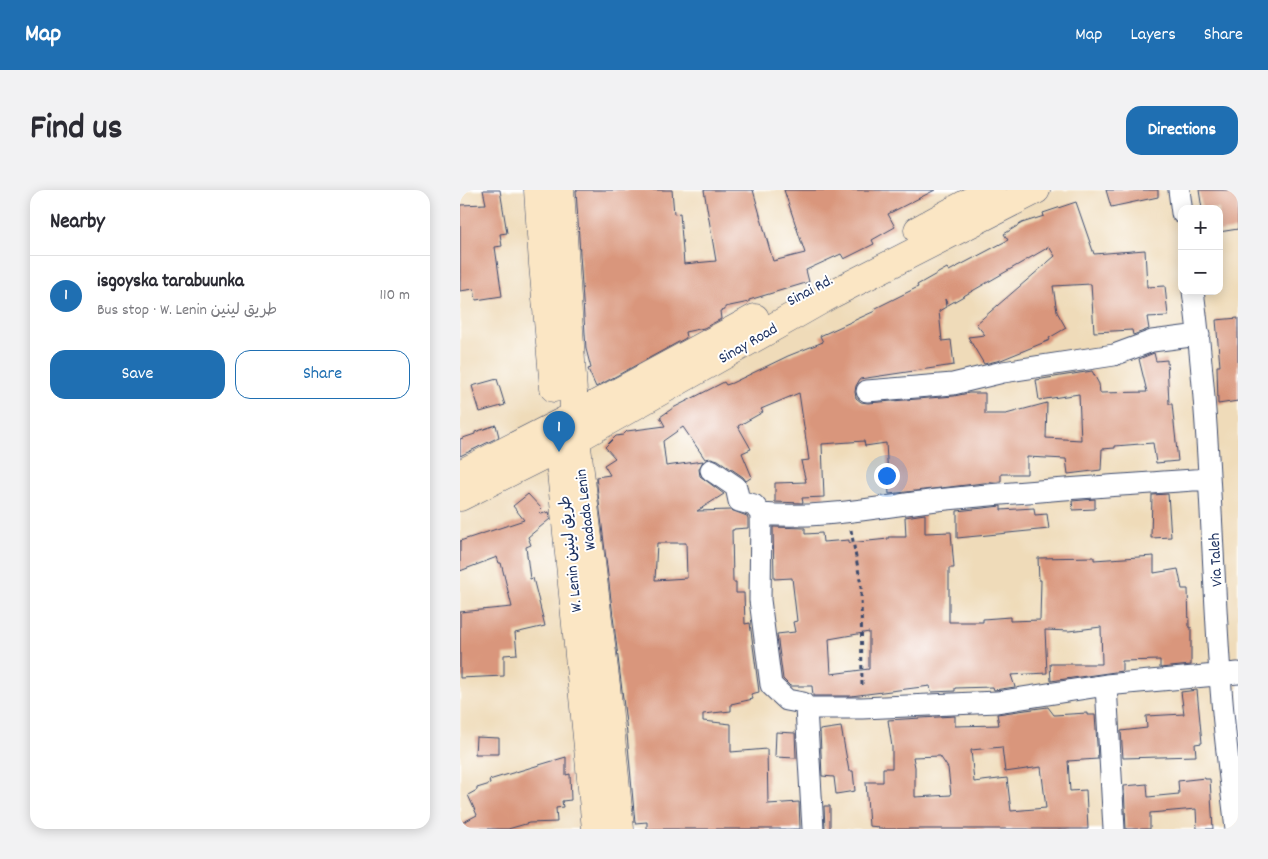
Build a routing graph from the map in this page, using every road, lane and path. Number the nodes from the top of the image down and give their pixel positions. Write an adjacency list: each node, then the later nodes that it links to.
1 (538, 190): 11 (main road)
2 (560, 190): 11 (main road, Wadada Lenin)
3 (991, 190): 9 (main road, Sinai Rd.)
4 (1036, 190): 9 (main road, Sinay Road)
5 (1179, 190): 6 (street)
6 (1181, 205)
7 (1193, 295): 8 (street, Via Taleh)
8 (1198, 335): 10 (street); 14 (street, Via Taleh)
9 (706, 354): 11 (main road, Sinay Road)
10 (866, 391)
11 (566, 432): 13 (main road, Sinay Road); 15 (main road, Sinay Road); 20 (main road, Wadada Lenin)
12 (711, 470): 17 (street)
13 (460, 474)
14 (1209, 480): 16 (street); 18 (street, Via Taleh)
15 (460, 497)
16 (847, 511): 17 (street); 22 (path)
17 (761, 514): 21 (street)
18 (1229, 674): 19 (street); 27 (street, Via Taleh)
19 (1106, 685): 22 (street); 26 (street)
20 (594, 686): 23 (main road); 24 (main road, Wadada Lenin)
21 (806, 708): 22 (street); 25 (street)
22 (862, 708)
23 (596, 829)
24 (620, 829)
25 (813, 829)
26 (1114, 829)
27 (1236, 829)

